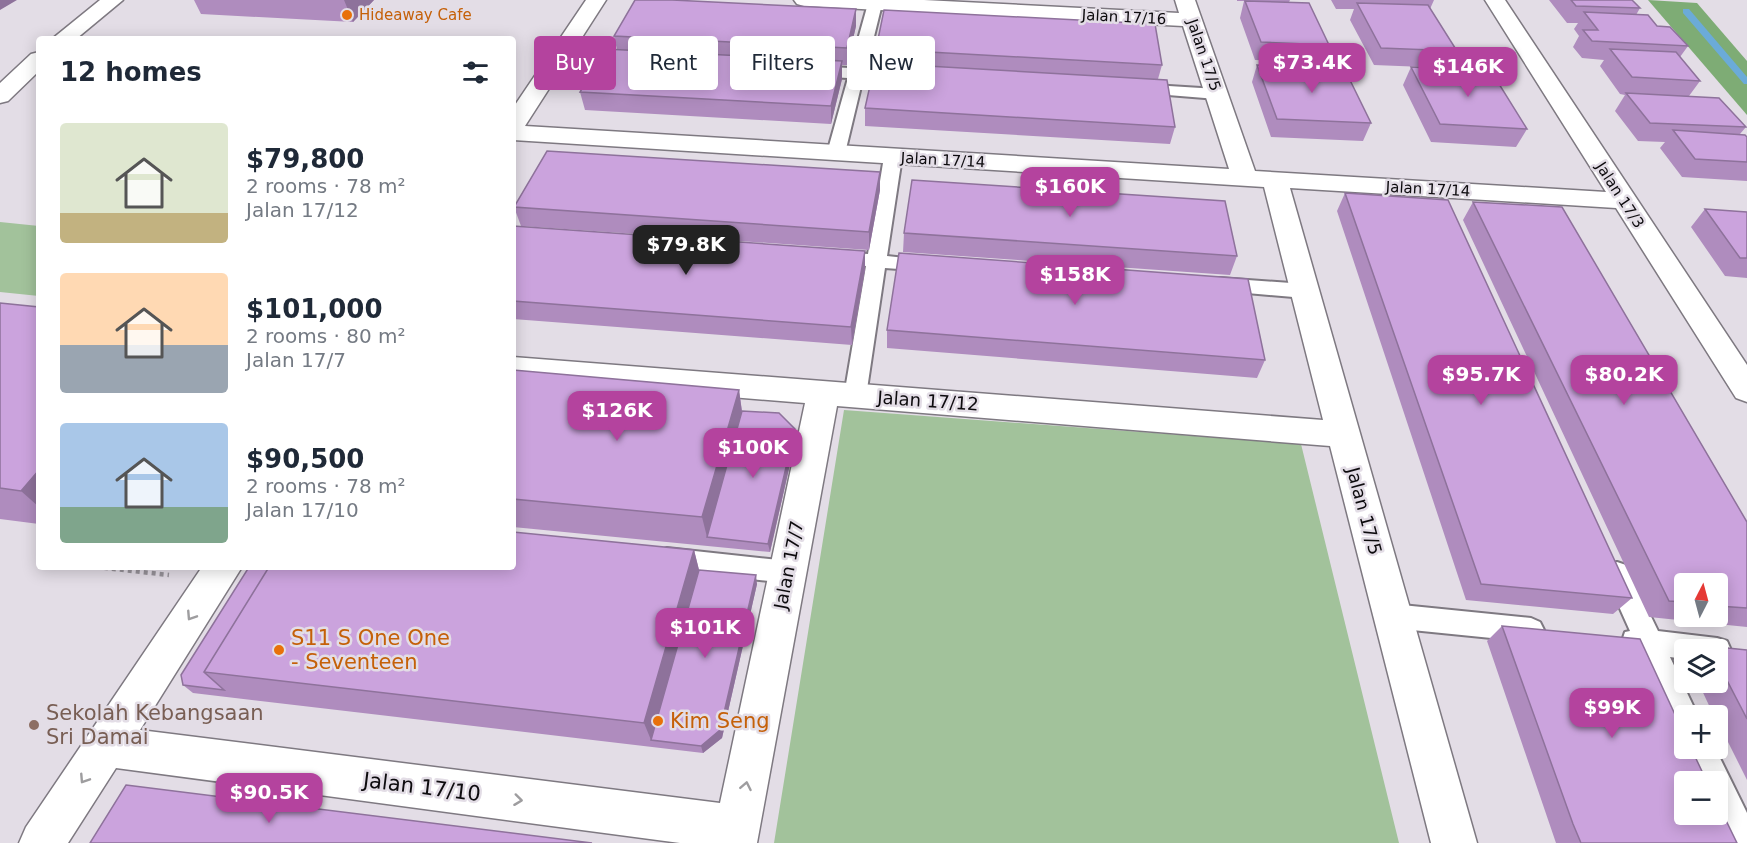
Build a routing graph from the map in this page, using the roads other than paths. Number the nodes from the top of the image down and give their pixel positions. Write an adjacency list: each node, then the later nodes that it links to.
1 (113, 0): 7 (street)
2 (596, 0): 8 (street)
3 (804, 0): 5 (street, Jalan 17/16)
4 (1495, 0): 21 (street, Jalan 17/3)
5 (876, 2): 6 (street, Jalan 17/16); 9 (lane)
6 (1189, 10): 14 (street, Jalan 17/5)
7 (67, 36)
8 (572, 36)
9 (867, 36)
10 (36, 62): 15 (street)
11 (1121, 88): 14 (lane)
12 (537, 90): 16 (street)
13 (853, 90): 18 (lane)
14 (1217, 94): 20 (street, Jalan 17/5)
15 (0, 96)
16 (516, 121)
17 (516, 134): 18 (street, Jalan 17/14)
18 (836, 153): 19 (street, Jalan 17/14)
19 (893, 157): 20 (street, Jalan 17/14); 23 (lane)
20 (1260, 179): 21 (street, Jalan 17/14); 26 (street, Jalan 17/5)
21 (1624, 201): 28 (street, Jalan 17/3)
22 (818, 257): 23 (lane)
23 (877, 261): 24 (lane); 29 (lane)
24 (948, 266)
25 (1198, 283): 26 (lane)
26 (1305, 291): 30 (street, Jalan 17/5)
27 (516, 368): 29 (street, Jalan 17/12)
28 (1747, 390)
29 (839, 394): 30 (street, Jalan 17/12); 33 (street, Jalan 17/7)
30 (1344, 434): 35 (street, Jalan 17/5)
31 (639, 556): 33 (lane)
32 (1609, 556): 38 (lane)
33 (788, 572): 43 (street, Jalan 17/7, one-way to 33)
34 (219, 574): 41 (street, one-way to 41)
35 (1392, 616): 36 (lane); 45 (street, Jalan 17/5)
36 (1555, 633)
37 (1613, 639): 38 (lane)
38 (1648, 642): 39 (lane); 40 (lane)
39 (1674, 645)
40 (1678, 705)
41 (106, 746): 43 (street, Jalan 17/10, one-way to 43); 44 (street, one-way to 44)
42 (1728, 807): 46 (lane)
43 (736, 835)
44 (42, 843)
45 (1454, 843)
46 (1745, 843)

